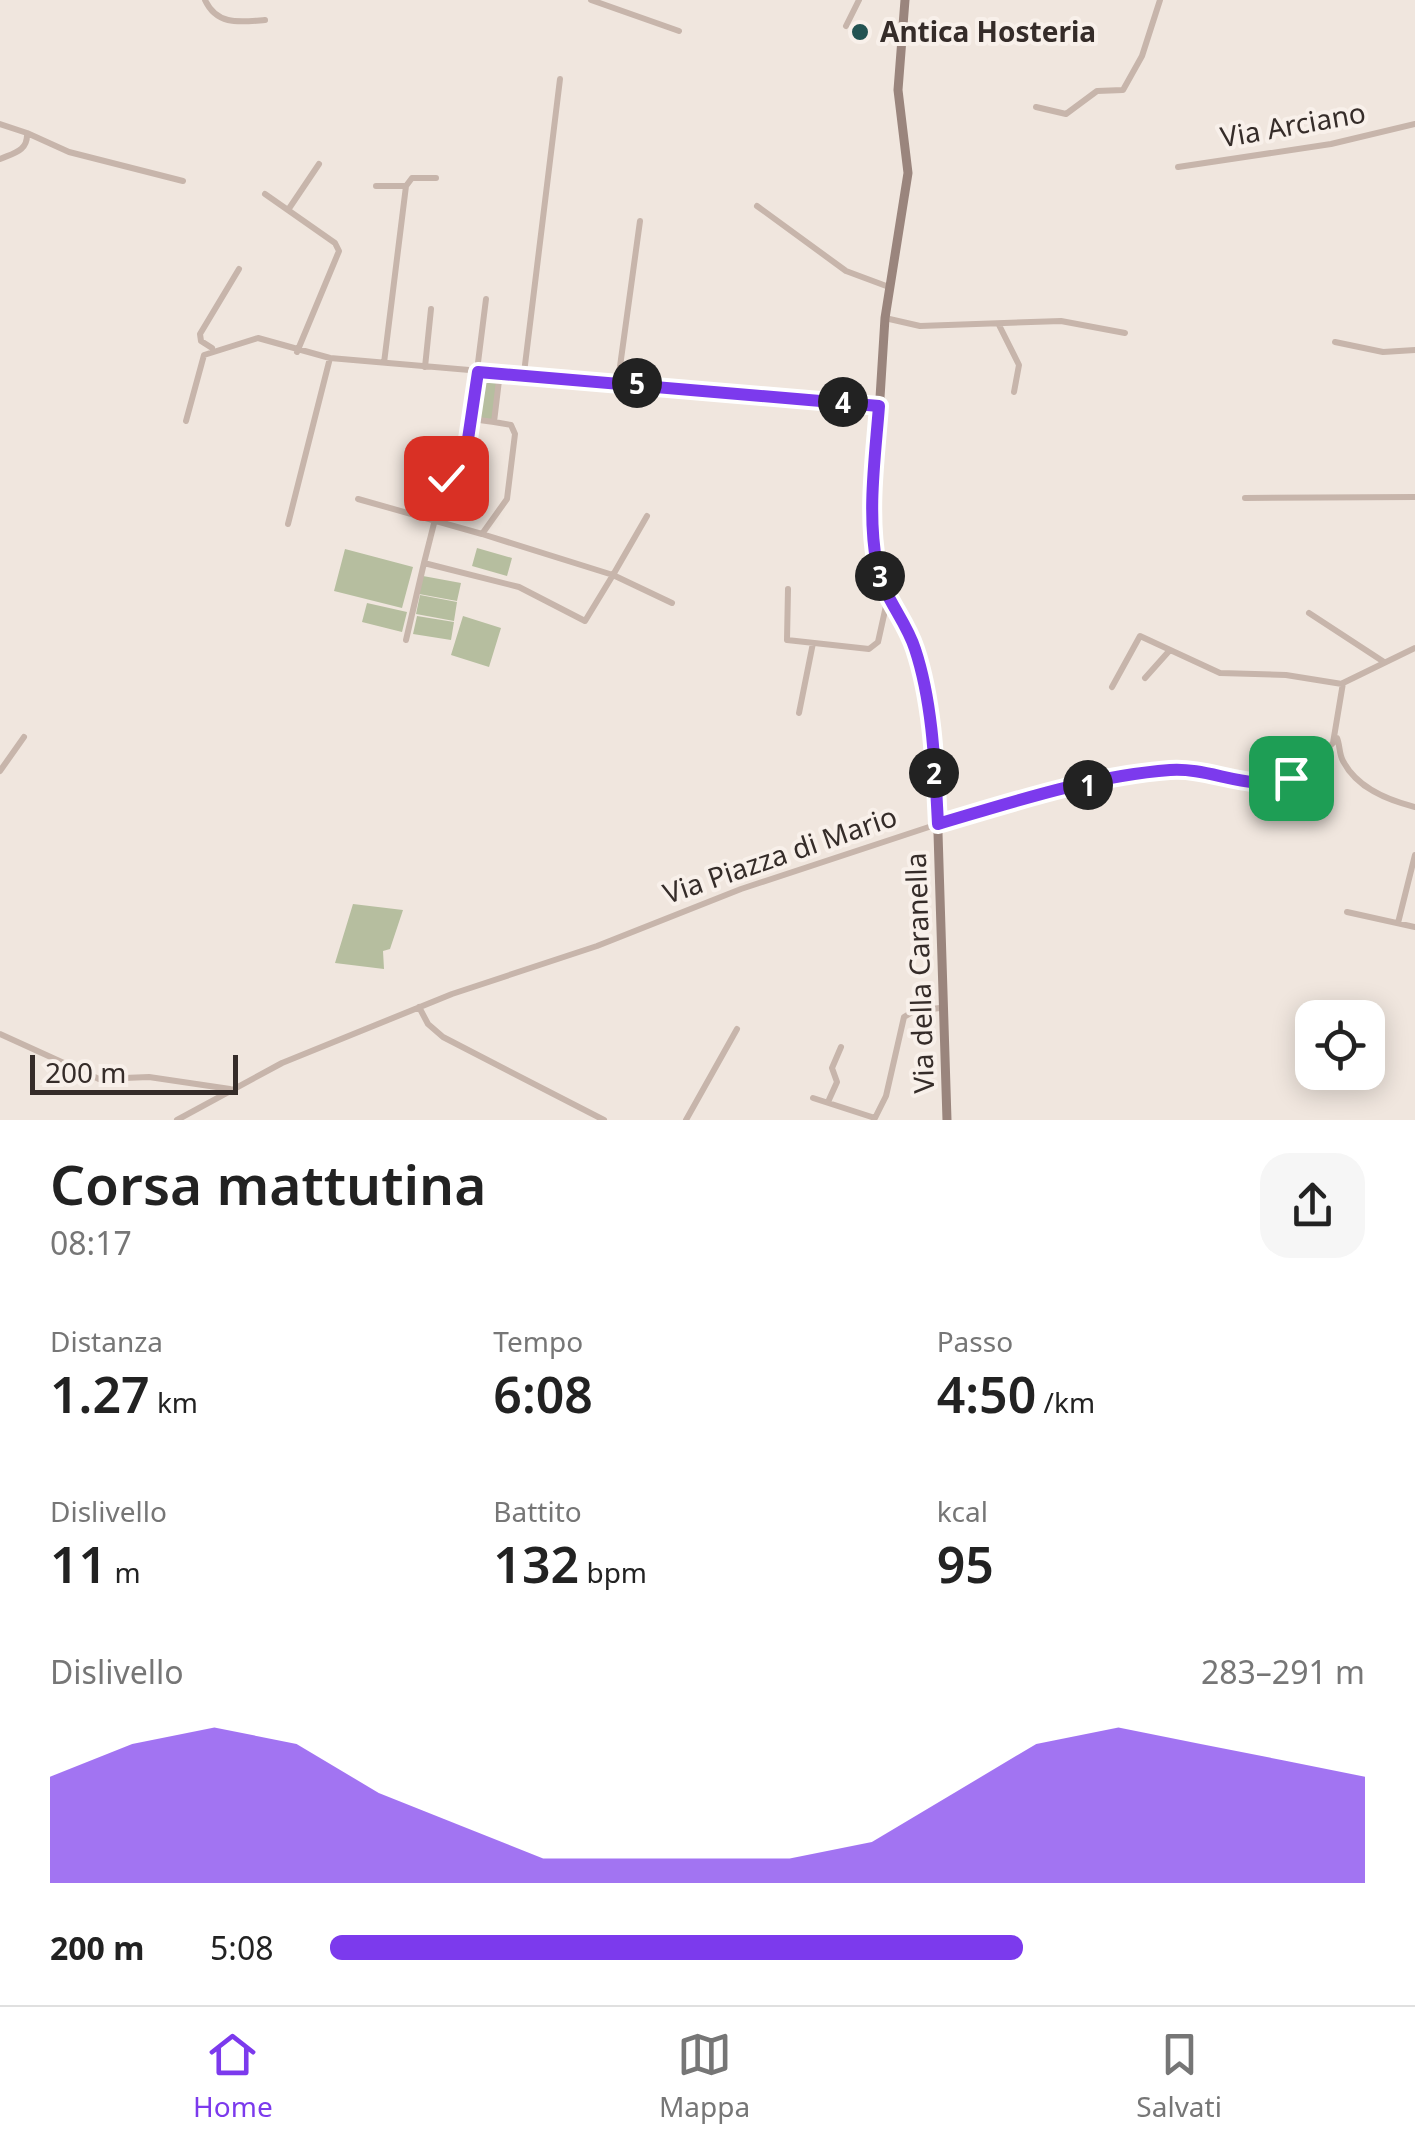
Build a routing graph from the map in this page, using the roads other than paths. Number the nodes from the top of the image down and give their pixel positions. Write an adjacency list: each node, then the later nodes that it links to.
1 (205, 0): 6 (street)
2 (591, 0): 8 (street)
3 (858, 0): 7 (street)
4 (905, 0): 26 (main road, Via della Caranella)
5 (1160, 0): 10 (street)
6 (265, 20)
7 (846, 26)
8 (679, 32)
9 (560, 79): 41 (street)
10 (1036, 107)
11 (0, 124): 13 (street)
12 (1415, 124): 16 (street, Via Arciano)
13 (26, 133): 14 (street); 18 (street)
14 (0, 159)
15 (319, 164): 23 (street)
16 (1178, 167)
17 (436, 178): 20 (street)
18 (183, 181)
19 (376, 186): 20 (street)
20 (406, 186): 37 (street)
21 (265, 194): 23 (street)
22 (757, 206): 26 (street)
23 (288, 210): 35 (street)
24 (640, 221): 42 (street)
25 (238, 268): 33 (street)
26 (888, 287): 29 (main road, Via della Caranella)
27 (486, 298): 39 (street)
28 (432, 309): 38 (street)
29 (885, 318): 30 (street); 44 (main road, Via della Caranella)
30 (999, 325): 31 (street); 43 (street)
31 (1124, 333)
32 (1336, 342): 34 (street)
33 (214, 348): 35 (street); 46 (street)
34 (1415, 350)
35 (297, 352): 36 (street)
36 (330, 358): 37 (street); 53 (street)
37 (384, 363): 38 (street)
38 (424, 367): 39 (street)
39 (478, 372): 40 (street); 45 (street)
40 (500, 372): 41 (street); 47 (street)
41 (524, 372): 42 (street)
42 (618, 381): 44 (street)
43 (1014, 392)
44 (879, 406): 58 (main road, Via della Caranella)
45 (472, 420): 47 (street); 52 (street)
46 (186, 421)
47 (494, 422): 54 (street)
48 (1245, 498): 49 (street)
49 (1415, 498)
50 (358, 500): 52 (street)
51 (647, 516): 56 (street)
52 (434, 522): 54 (street); 55 (street)
53 (288, 524)
54 (482, 534): 56 (street)
55 (424, 562): 56 (street); 61 (street)
56 (613, 575): 59 (street)
57 (788, 589): 62 (street)
58 (888, 597): 62 (street); 74 (main road, Via della Caranella)
59 (672, 603)
60 (1310, 613): 65 (street)
61 (406, 640)
62 (813, 643): 69 (street)
63 (1415, 648): 65 (street)
64 (1170, 650): 66 (street); 67 (street); 68 (street)
65 (1385, 663): 67 (street)
66 (1146, 678)
67 (1342, 684): 71 (street)
68 (1112, 687)
69 (799, 713)
70 (24, 737): 72 (street)
71 (1336, 737): 73 (street); 74 (street, Via Piazza di Mario)
72 (0, 771)
73 (1415, 807)
74 (938, 824): 79 (street, Via Piazza di Mario); 80 (main road, Via della Caranella)
75 (1415, 854): 77 (street)
76 (1347, 912): 77 (street)
77 (1398, 923): 78 (street)
78 (1415, 927)
79 (419, 1007): 84 (street, Via Piazza di Mario); 88 (street)
80 (940, 1008): 86 (street); 90 (main road, Via della Caranella)
81 (737, 1028): 89 (street)
82 (0, 1034): 84 (street)
83 (842, 1047): 86 (street)
84 (232, 1090): 87 (street, Via Piazza di Mario)
85 (813, 1098): 86 (street)
86 (828, 1102)
87 (179, 1120)
88 (604, 1120)
89 (686, 1120)
90 (947, 1120)

